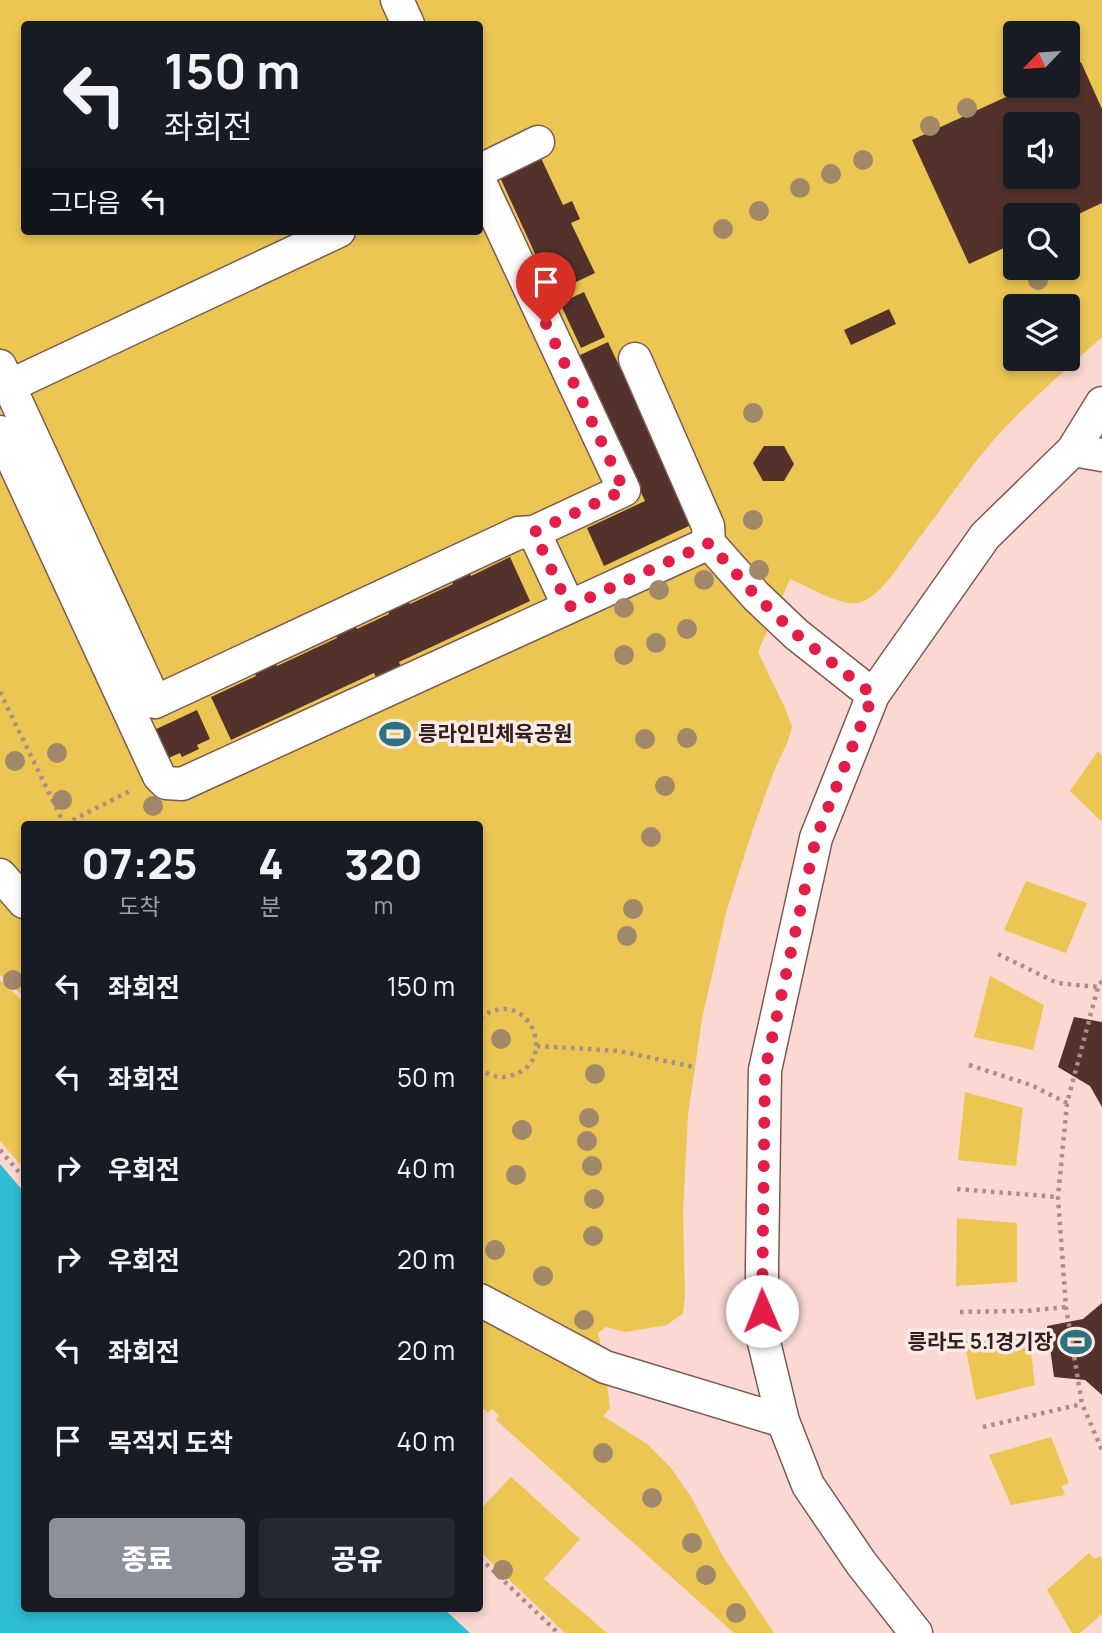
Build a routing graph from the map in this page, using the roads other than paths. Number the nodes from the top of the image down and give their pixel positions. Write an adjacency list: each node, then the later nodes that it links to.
1 (397, 0): 2 (street)
2 (407, 21)
3 (538, 142): 4 (street)
4 (483, 167)
5 (483, 188): 12 (street)
6 (330, 235): 8 (street)
7 (635, 359): 13 (street)
8 (4, 376): 12 (street)
9 (1102, 403): 11 (street)
10 (0, 432): 14 (street)
11 (1087, 453): 15 (street)
12 (534, 532): 14 (street)
13 (709, 543): 14 (street); 15 (street)
14 (569, 607)
15 (873, 695): 19 (street)
16 (0, 875): 17 (street)
17 (21, 899)
18 (483, 1302): 19 (street)
19 (783, 1421): 20 (street)
20 (916, 1633)

